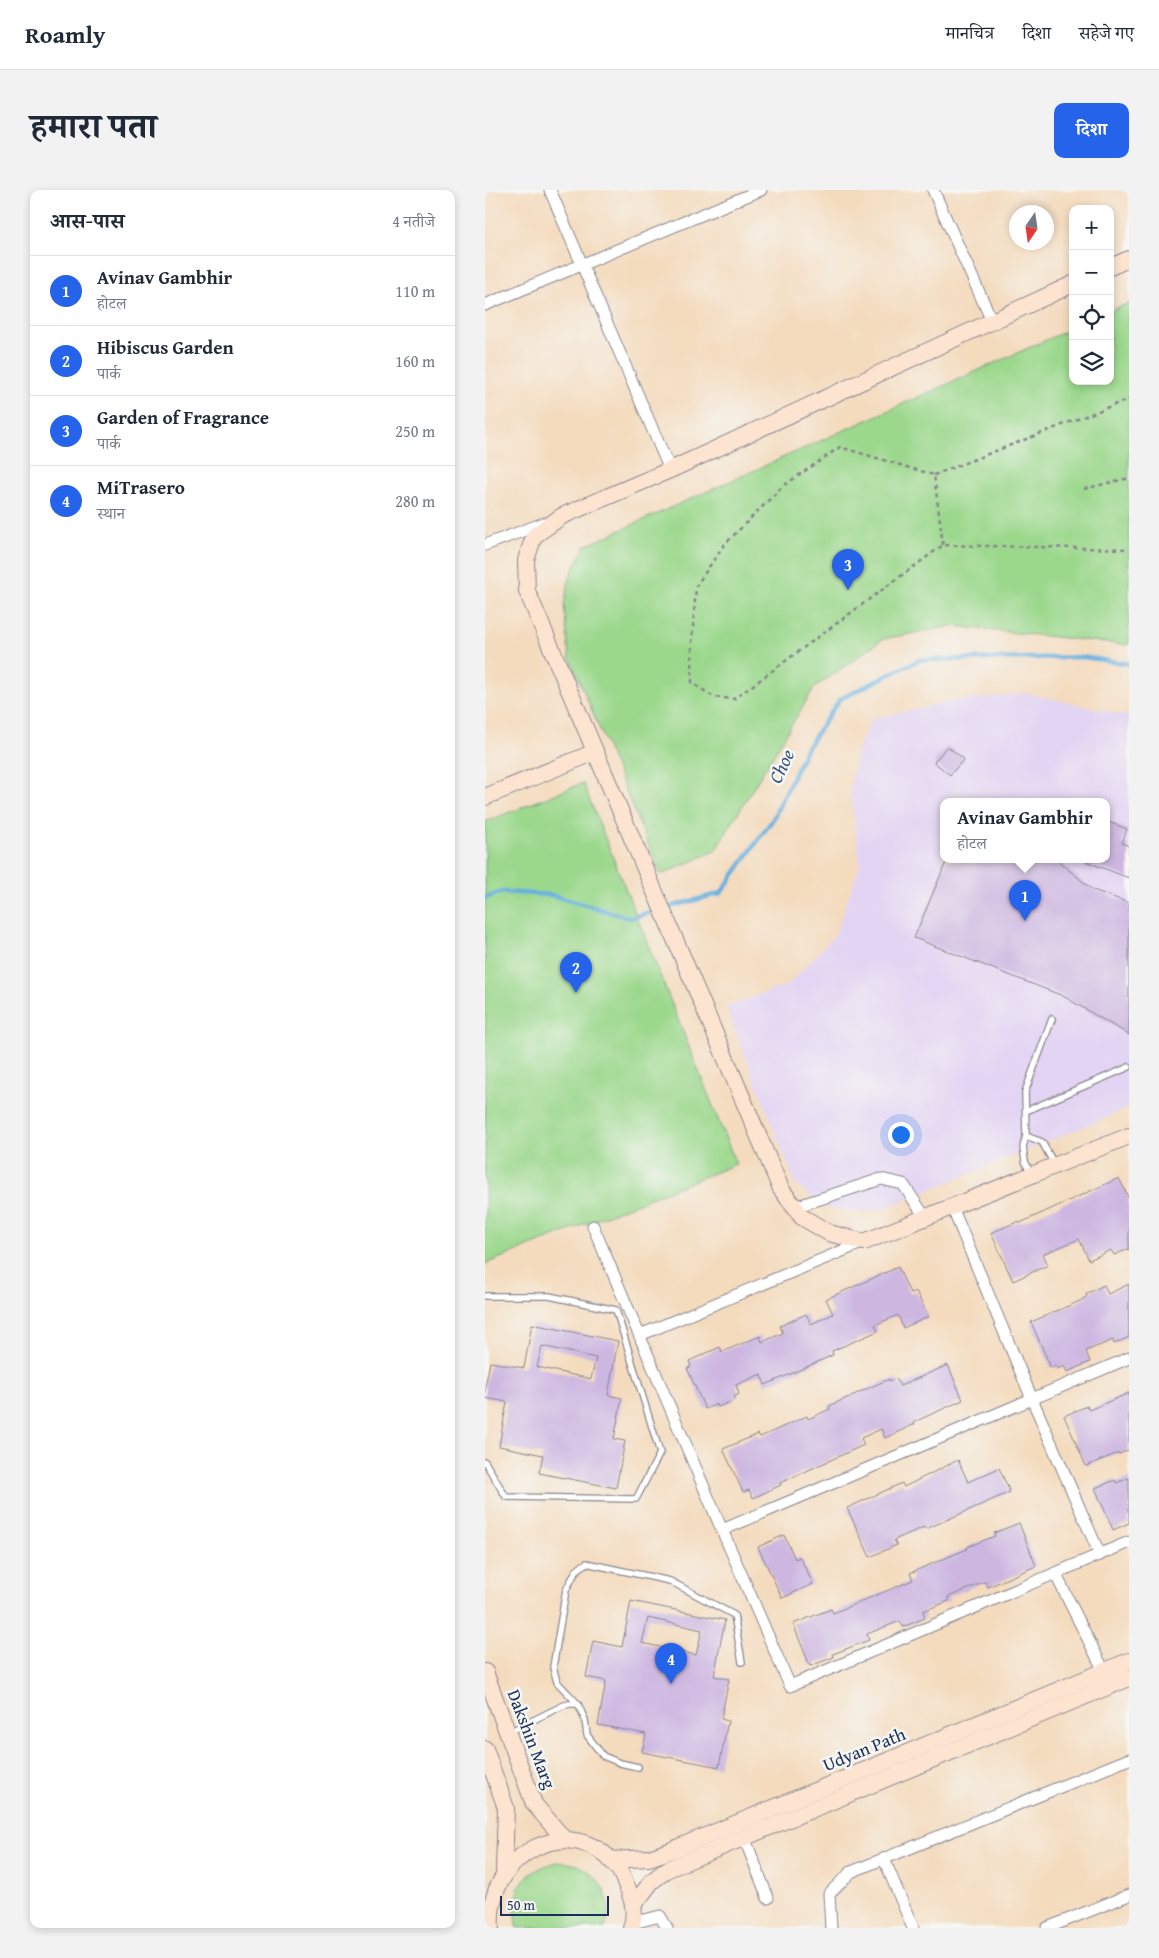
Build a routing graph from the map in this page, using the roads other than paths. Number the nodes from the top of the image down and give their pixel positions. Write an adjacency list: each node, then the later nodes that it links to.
1 (550, 190): 5 (street)
2 (761, 190): 5 (street)
3 (933, 190): 9 (street)
4 (1129, 259): 6 (street)
5 (582, 265): 8 (street); 10 (street)
6 (1114, 266)
7 (1069, 286): 9 (street)
8 (485, 305)
9 (992, 321): 10 (street)
10 (670, 470): 11 (street)
11 (562, 516): 12 (street); 13 (street)
12 (485, 546)
13 (595, 752): 14 (street); 23 (street)
14 (485, 797)
15 (1052, 1019): 17 (lane)
16 (1129, 1067): 17 (lane)
17 (1026, 1110): 18 (lane)
18 (1026, 1136): 20 (lane); 21 (lane)
19 (1129, 1136): 20 (street)
20 (1055, 1166): 21 (street)
21 (1031, 1175): 22 (street)
22 (952, 1206): 24 (street); 30 (street)
23 (795, 1207): 24 (street); 26 (street)
24 (925, 1217): 26 (street)
25 (593, 1226): 28 (street)
26 (864, 1242): 28 (street)
27 (485, 1296): 31 (lane)
28 (640, 1335): 32 (street)
29 (1129, 1358): 30 (street)
30 (1032, 1399): 32 (street); 34 (street)
31 (485, 1462)
32 (722, 1530): 35 (street)
33 (1129, 1542): 34 (street)
34 (1100, 1555): 35 (street)
35 (1055, 1573): 38 (street)
36 (1129, 1661): 38 (street, Udyan Path)
37 (742, 1662): 41 (lane)
38 (1104, 1671): 49 (street, Udyan Path)
39 (485, 1672): 42 (street, Dakshin Marg)
40 (1129, 1678): 46 (street, Udyan Path)
41 (578, 1704): 42 (lane); 45 (lane)
42 (508, 1733): 47 (street, Dakshin Marg)
43 (485, 1749): 50 (street)
44 (1129, 1759): 48 (street)
45 (638, 1767)
46 (744, 1837): 52 (street); 53 (street, Udyan Path)
47 (565, 1840): 49 (street); 50 (street)
48 (884, 1859): 57 (street); 58 (street)
49 (611, 1860): 53 (street)
50 (504, 1869): 54 (street)
51 (1129, 1895): 59 (street)
52 (768, 1898)
53 (633, 1906): 55 (street)
54 (490, 1926)
55 (632, 1926): 56 (street)
56 (667, 1928)
57 (831, 1928)
58 (913, 1928)
59 (1047, 1928)

